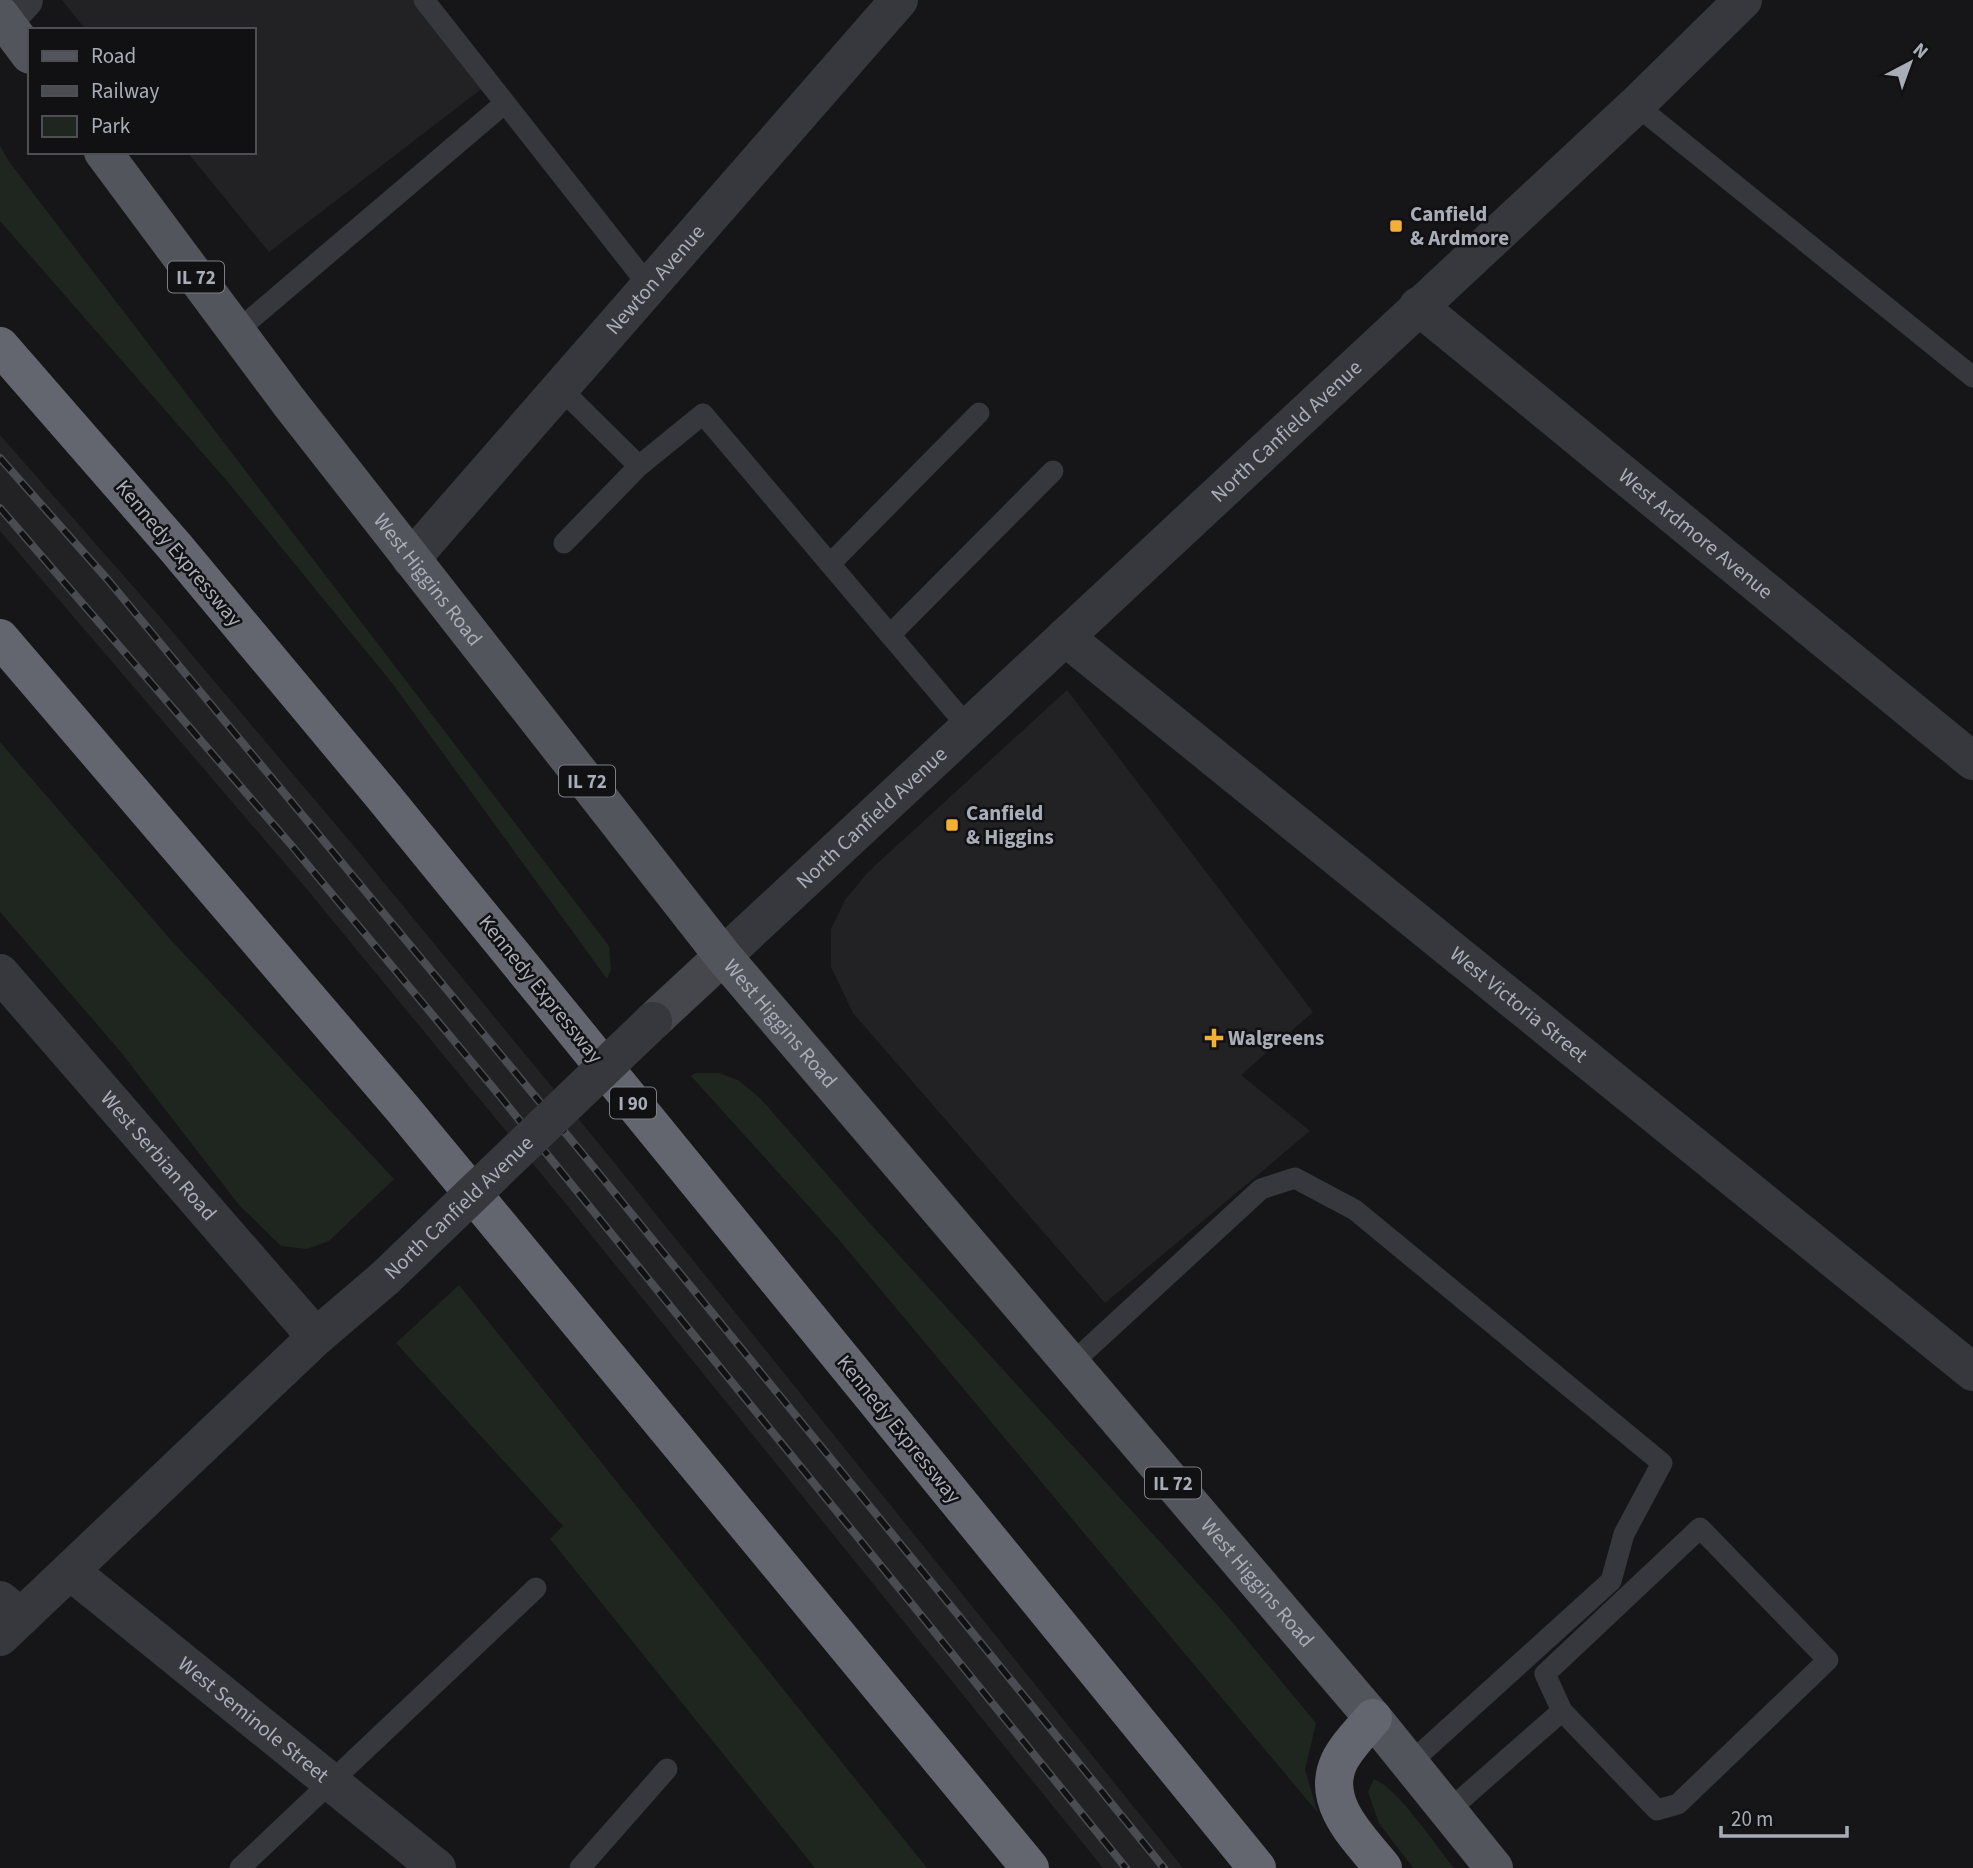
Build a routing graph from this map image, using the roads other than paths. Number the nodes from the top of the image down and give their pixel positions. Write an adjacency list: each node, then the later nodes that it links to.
1 (424, 0): 6 (lane)
2 (899, 0): 9 (street, Newton Avenue)
3 (1743, 0): 7 (street, North Canfield Avenue)
4 (9, 12): 5 (main road)
5 (28, 51)
6 (505, 103): 9 (lane); 11 (lane)
7 (1636, 105): 10 (street, North Canfield Avenue); 13 (lane)
8 (104, 154): 11 (main road, West Higgins Road / IL 72)
9 (649, 286): 14 (street, Newton Avenue)
10 (1418, 306): 22 (street, North Canfield Avenue); 25 (street, West Ardmore Avenue)
11 (237, 331): 19 (main road, West Higgins Road / IL 72)
12 (0, 346): 45 (highway, Kennedy Expressway / I 90)
13 (1973, 377)
14 (560, 388): 16 (lane); 19 (street, Newton Avenue)
15 (979, 413): 20 (lane)
16 (639, 466): 18 (lane); 20 (lane)
17 (1053, 471): 21 (lane)
18 (564, 543)
19 (411, 559): 26 (main road, West Higgins Road / IL 72)
20 (830, 564): 21 (lane)
21 (890, 635): 24 (lane)
22 (1065, 637): 24 (street, North Canfield Avenue); 31 (street, West Victoria Street)
23 (0, 638): 44 (highway)
24 (968, 727): 26 (street, North Canfield Avenue)
25 (1973, 761)
26 (723, 956): 28 (main road, North Canfield Avenue); 30 (main road, West Higgins Road / IL 72)
27 (0, 973): 29 (street, West Serbian Road)
28 (653, 1021): 29 (street, North Canfield Avenue, bridge)
29 (316, 1337): 32 (street, North Canfield Avenue)
30 (1072, 1364): 36 (main road, West Higgins Road / IL 72); 37 (lane)
31 (1973, 1372)
32 (70, 1571): 34 (street, North Canfield Avenue); 39 (street, West Seminole Street)
33 (536, 1588): 39 (lane)
34 (7, 1618)
35 (1562, 1711): 35 (lane); 40 (lane)
36 (1373, 1718): 37 (main road, West Higgins Road / IL 72); 46 (highway)
37 (1409, 1764): 40 (main road, West Higgins Road / IL 72)
38 (667, 1769): 43 (lane)
39 (332, 1783): 41 (lane); 42 (street, West Seminole Street)
40 (1448, 1811): 47 (main road, West Higgins Road / IL 72)
41 (240, 1868)
42 (437, 1868)
43 (580, 1868)
44 (1030, 1868)
45 (1257, 1868)
46 (1383, 1868)
47 (1494, 1868)

